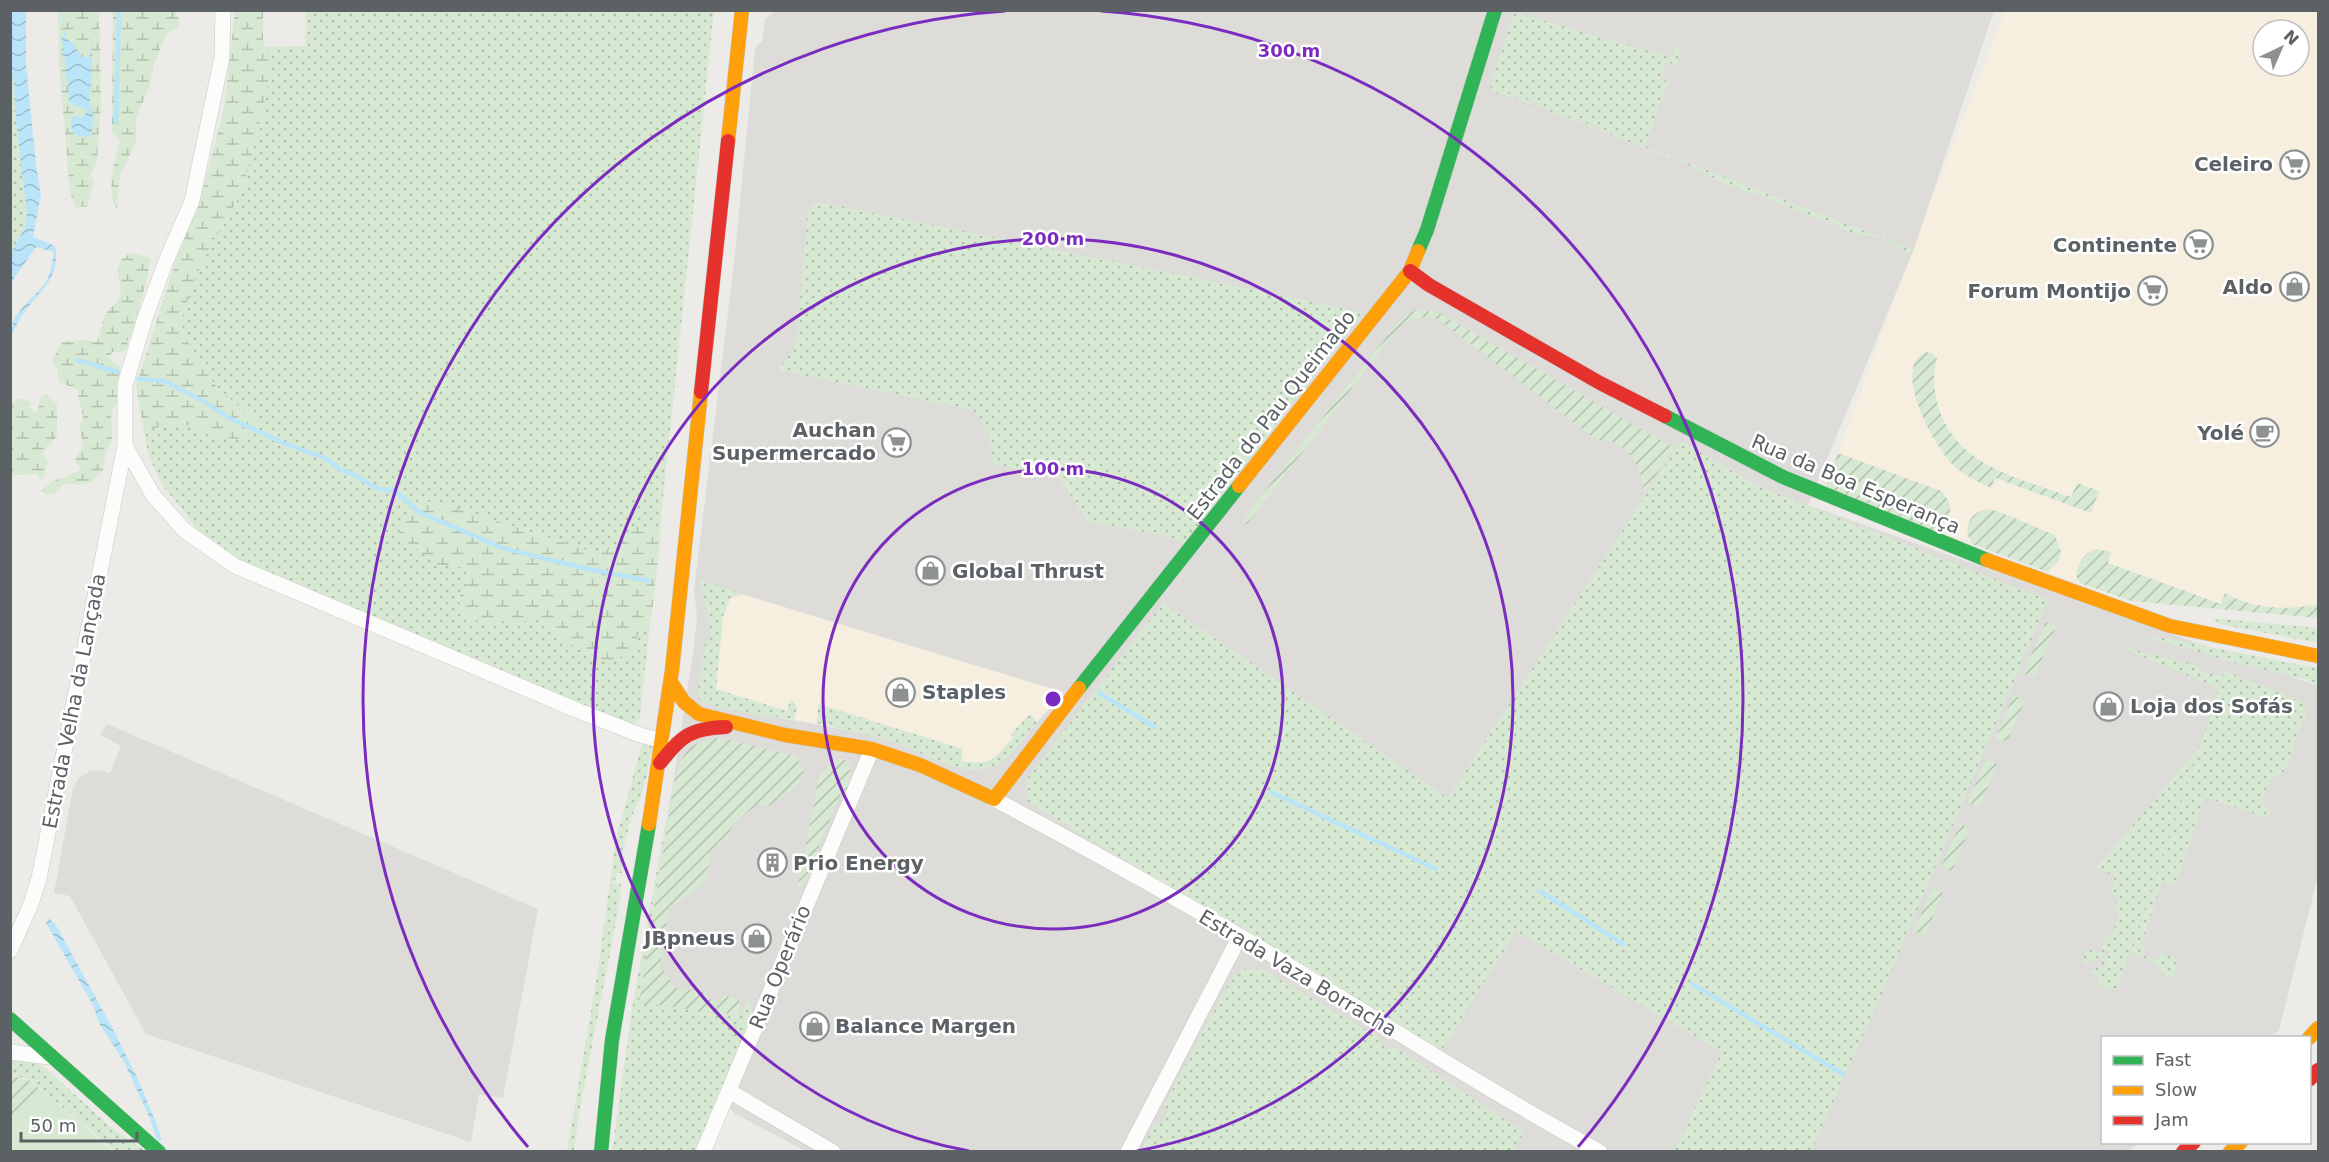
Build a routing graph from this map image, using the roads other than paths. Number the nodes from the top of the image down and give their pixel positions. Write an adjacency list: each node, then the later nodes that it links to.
1 (223, 10): 5 (street, Estrada Velha da Lançada)
2 (742, 10): 7 (main road)
3 (1495, 10): 4 (main road, Estrada do Pau Queimado)
4 (1410, 271): 6 (main road, Rua da Boa Esperança); 12 (main road, Estrada do Pau Queimado)
5 (125, 446): 9 (street); 14 (street, Estrada Velha da Lançada)
6 (2319, 656)
7 (670, 682): 8 (main road); 9 (main road)
8 (748, 727): 10 (main road); 11 (main road)
9 (663, 741): 11 (main road)
10 (872, 748): 12 (main road); 19 (street, Rua Operário)
11 (660, 763): 16 (main road)
12 (994, 800): 13 (street, Estrada Vaza Borracha)
13 (1240, 936): 25 (street); 26 (street, Estrada Vaza Borracha)
14 (10, 951)
15 (10, 1019): 18 (main road)
16 (612, 1040): 20 (main road); 22 (main road)
17 (10, 1052): 18 (street)
18 (54, 1058): 21 (main road)
19 (729, 1091): 23 (street, Rua Operário); 24 (street)
20 (588, 1142)
21 (159, 1152)
22 (601, 1152)
23 (703, 1152)
24 (833, 1152)
25 (1128, 1152)
26 (1600, 1152)

